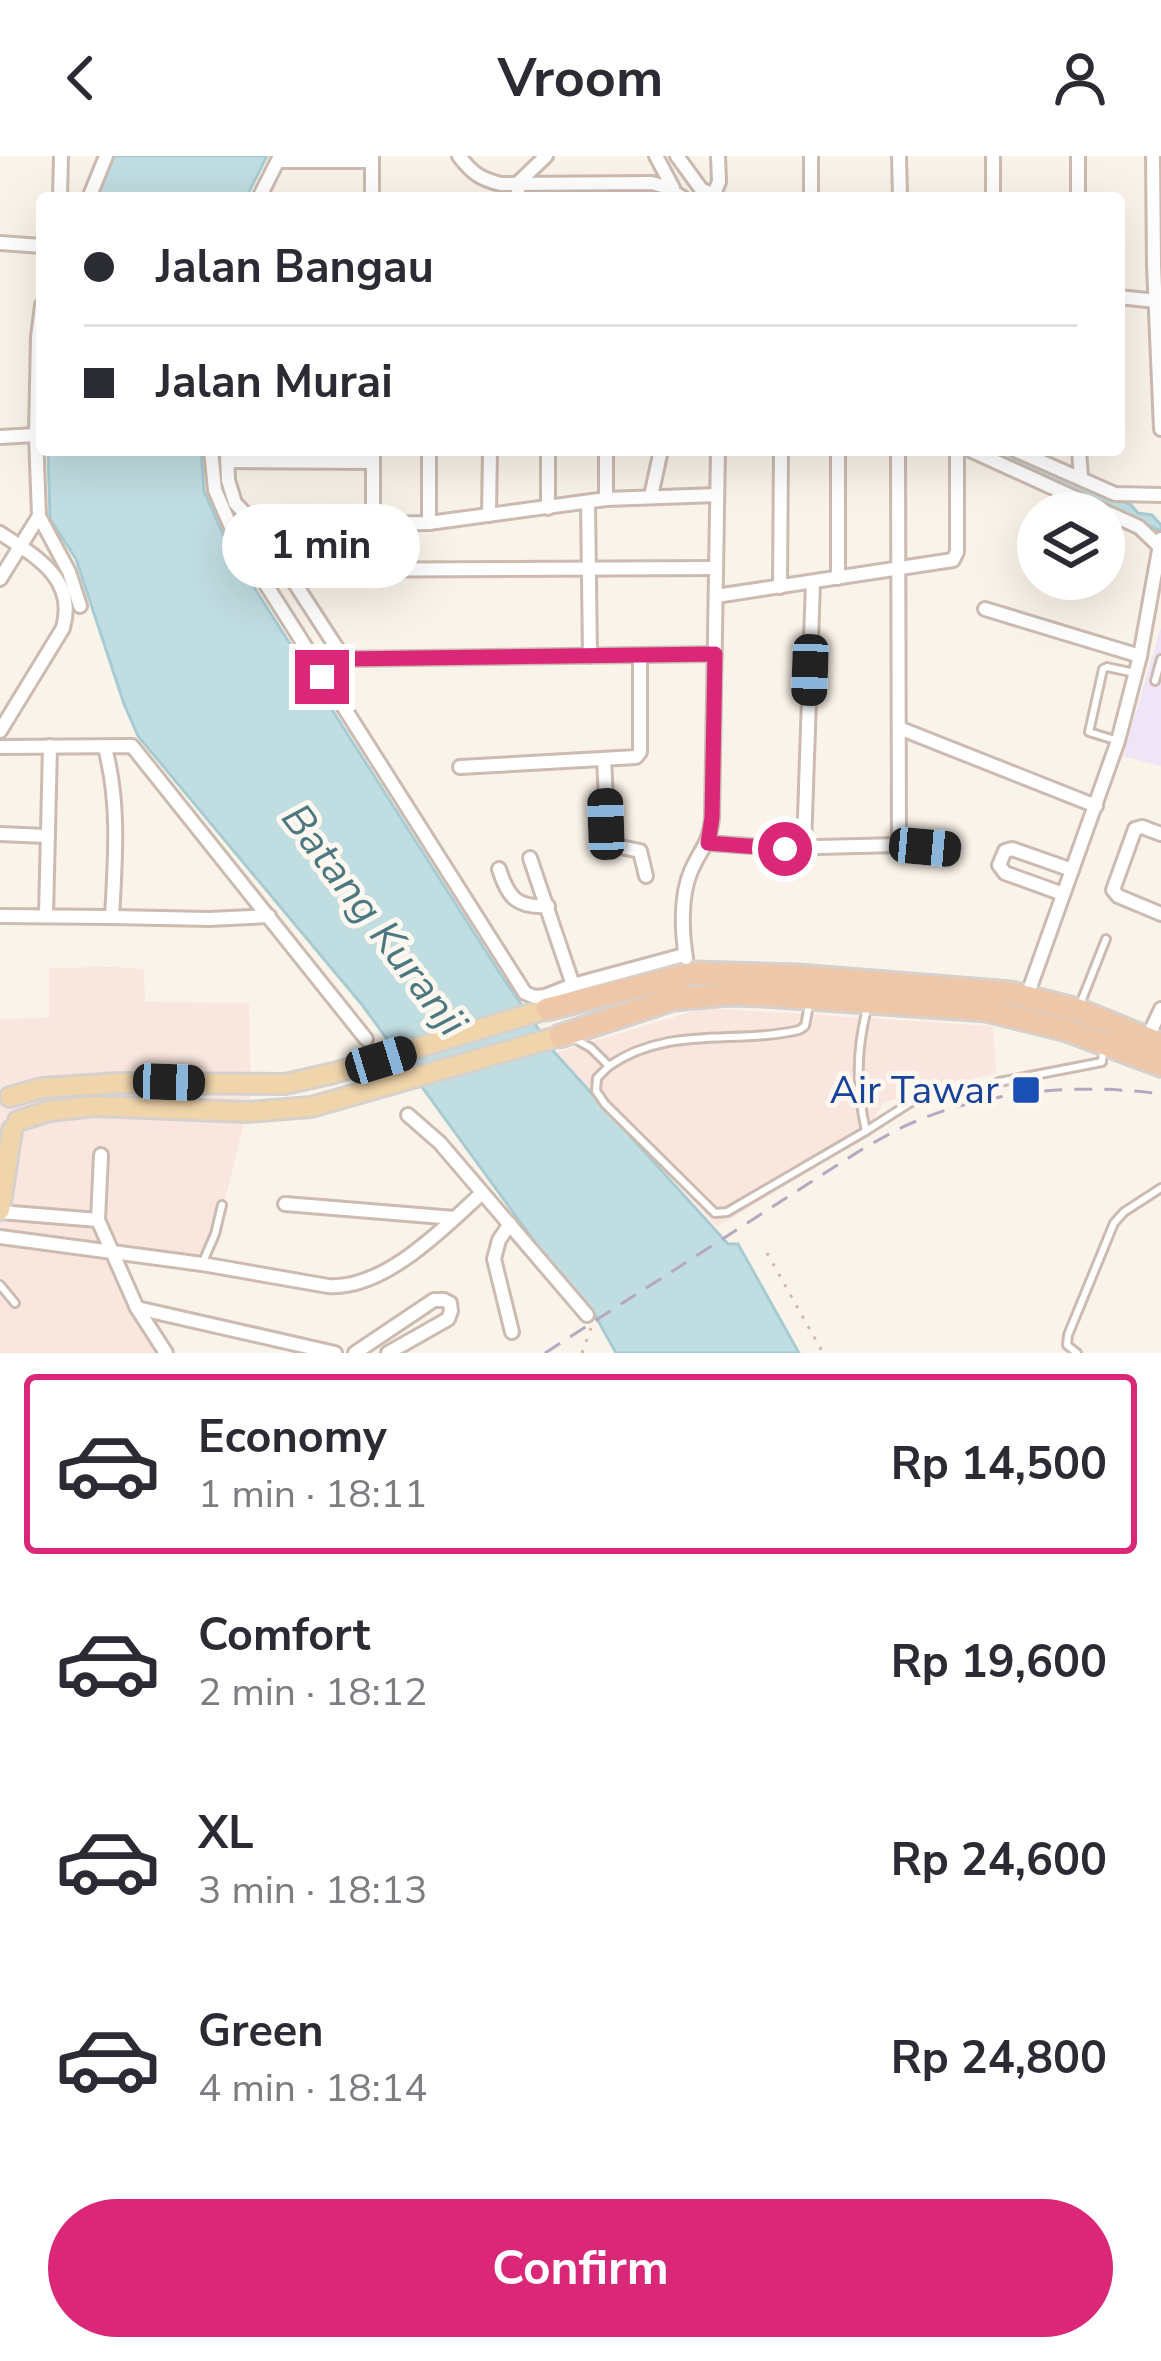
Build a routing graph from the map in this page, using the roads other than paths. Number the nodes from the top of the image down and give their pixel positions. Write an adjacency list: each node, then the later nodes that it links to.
1 (61, 156): 18 (street)
2 (106, 156): 19 (street)
3 (459, 156): 17 (street)
4 (546, 156): 17 (street)
5 (656, 156): 25 (street)
6 (677, 156): 26 (street)
7 (718, 156): 27 (street)
8 (811, 156): 28 (street)
9 (899, 156): 29 (street)
10 (993, 156): 30 (street)
11 (1078, 156): 31 (street)
12 (1154, 156): 32 (street)
13 (279, 158): 14 (street); 20 (street)
14 (373, 158): 21 (street)
15 (579, 183): 16 (street); 17 (street); 22 (street)
16 (638, 183): 23 (street); 24 (street)
17 (518, 191)
18 (59, 192)
19 (91, 192)
20 (262, 192)
21 (373, 192)
22 (580, 192)
23 (639, 192)
24 (672, 192)
25 (677, 192)
26 (706, 192)
27 (716, 192)
28 (811, 192)
29 (900, 192)
30 (993, 192)
31 (1078, 192)
32 (1157, 198): 35 (street)
33 (0, 243): 34 (street)
34 (36, 246)
35 (1158, 265): 37 (street)
36 (1125, 298): 37 (street)
37 (1156, 301): 38 (street)
38 (1159, 339): 39 (street)
39 (1161, 429)
40 (36, 435): 41 (street)
41 (0, 437)
42 (37, 456): 67 (street)
43 (211, 456): 92 (street)
44 (226, 456): 45 (street); 68 (street)
45 (373, 456): 70 (street)
46 (429, 456): 69 (street)
47 (490, 456): 66 (street)
48 (548, 456): 65 (street)
49 (606, 456): 63 (street)
50 (660, 456): 62 (street)
51 (718, 456): 60 (street)
52 (781, 456): 81 (street)
53 (838, 456): 78 (street)
54 (898, 456): 76 (street)
55 (957, 456): 76 (street)
56 (983, 456): 73 (street)
57 (1029, 456): 59 (street)
58 (1079, 456): 59 (street)
59 (1081, 478): 61 (street)
60 (717, 495): 62 (street); 74 (street)
61 (1161, 495)
62 (651, 496): 63 (street)
63 (606, 499): 64 (street)
64 (588, 502): 65 (street); 75 (street)
65 (548, 508): 66 (street)
66 (489, 515): 69 (street)
67 (39, 516): 72 (street); 83 (street)
68 (248, 519): 70 (street); 77 (street)
69 (429, 523): 70 (street)
70 (373, 524)
71 (0, 533): 72 (street)
72 (21, 546): 79 (street); 95 (street)
73 (1160, 552): 88 (street)
74 (716, 568): 75 (street); 82 (street)
75 (590, 569): 77 (street); 86 (street)
76 (898, 569): 78 (street); 94 (street)
77 (287, 570): 89 (street)
78 (838, 578): 80 (street)
79 (0, 579)
80 (813, 582): 81 (street); 108 (street)
81 (780, 587): 82 (street)
82 (716, 596): 85 (street)
83 (80, 606)
84 (985, 609): 88 (street)
85 (715, 654): 87 (street); 106 (street)
86 (590, 656): 87 (street); 89 (street)
87 (640, 656): 100 (street)
88 (1140, 656): 91 (street)
89 (344, 659): 92 (street)
90 (1161, 659): 93 (lane)
91 (1135, 674): 96 (street); 96 (lane)
92 (322, 677): 123 (street)
93 (1155, 681)
94 (899, 728): 102 (street); 107 (street)
95 (0, 730)
96 (1118, 741): 102 (street)
97 (50, 746): 98 (street); 99 (street); 105 (street)
98 (0, 747)
99 (105, 748): 119 (street); 120 (street)
100 (604, 759): 101 (street); 113 (street)
101 (460, 766)
102 (1096, 806): 112 (street)
103 (0, 834): 105 (street)
104 (1161, 834): 116 (street)
105 (46, 836): 118 (street)
106 (708, 843): 108 (street); 122 (street)
107 (899, 845): 108 (street); 109 (street)
108 (804, 846)
109 (951, 849)
110 (530, 858): 115 (street)
111 (499, 868): 115 (street)
112 (1072, 870): 114 (street); 114 (street)
113 (646, 876)
114 (1063, 894): 124 (street)
115 (548, 906): 123 (street)
116 (1161, 914)
117 (0, 916): 118 (street)
118 (46, 916): 120 (street)
119 (269, 916): 120 (street); 131 (street)
120 (112, 917)
121 (1106, 939): 129 (lane)
122 (689, 964): 123 (street); 124 (highway); 127 (highway)
123 (573, 985)
124 (1027, 996): 129 (highway)
125 (810, 999): 126 (highway); 130 (highway); 134 (lane)
126 (868, 1004): 133 (highway); 141 (lane)
127 (547, 1009): 138 (main road)
128 (1161, 1009): 132 (street)
129 (1078, 1010): 132 (highway)
130 (564, 1035): 134 (lane); 140 (main road)
131 (366, 1039)
132 (1154, 1041)
133 (1103, 1043): 135 (highway); 136 (lane)
134 (609, 1066): 141 (lane)
135 (1161, 1066)
136 (1000, 1082)
137 (976, 1087): 141 (lane)
138 (5, 1095): 140 (main road)
139 (408, 1115): 144 (street)
140 (10, 1129): 147 (main road)
141 (866, 1132)
142 (101, 1155): 149 (street)
143 (1161, 1189): 163 (lane)
144 (482, 1193): 148 (street); 150 (street)
145 (285, 1204): 148 (street)
146 (222, 1205): 153 (lane)
147 (0, 1211): 149 (street)
148 (455, 1218): 153 (street)
149 (98, 1220): 152 (street)
150 (510, 1224): 157 (street); 158 (street)
151 (0, 1237): 152 (street)
152 (109, 1251): 153 (street); 156 (street)
153 (202, 1264)
154 (0, 1286): 155 (lane)
155 (15, 1304)
156 (136, 1308): 159 (street); 160 (street)
157 (587, 1315)
158 (512, 1332)
159 (166, 1353)
160 (335, 1353)
161 (355, 1353): 162 (street)
162 (388, 1353)
163 (1077, 1353)

